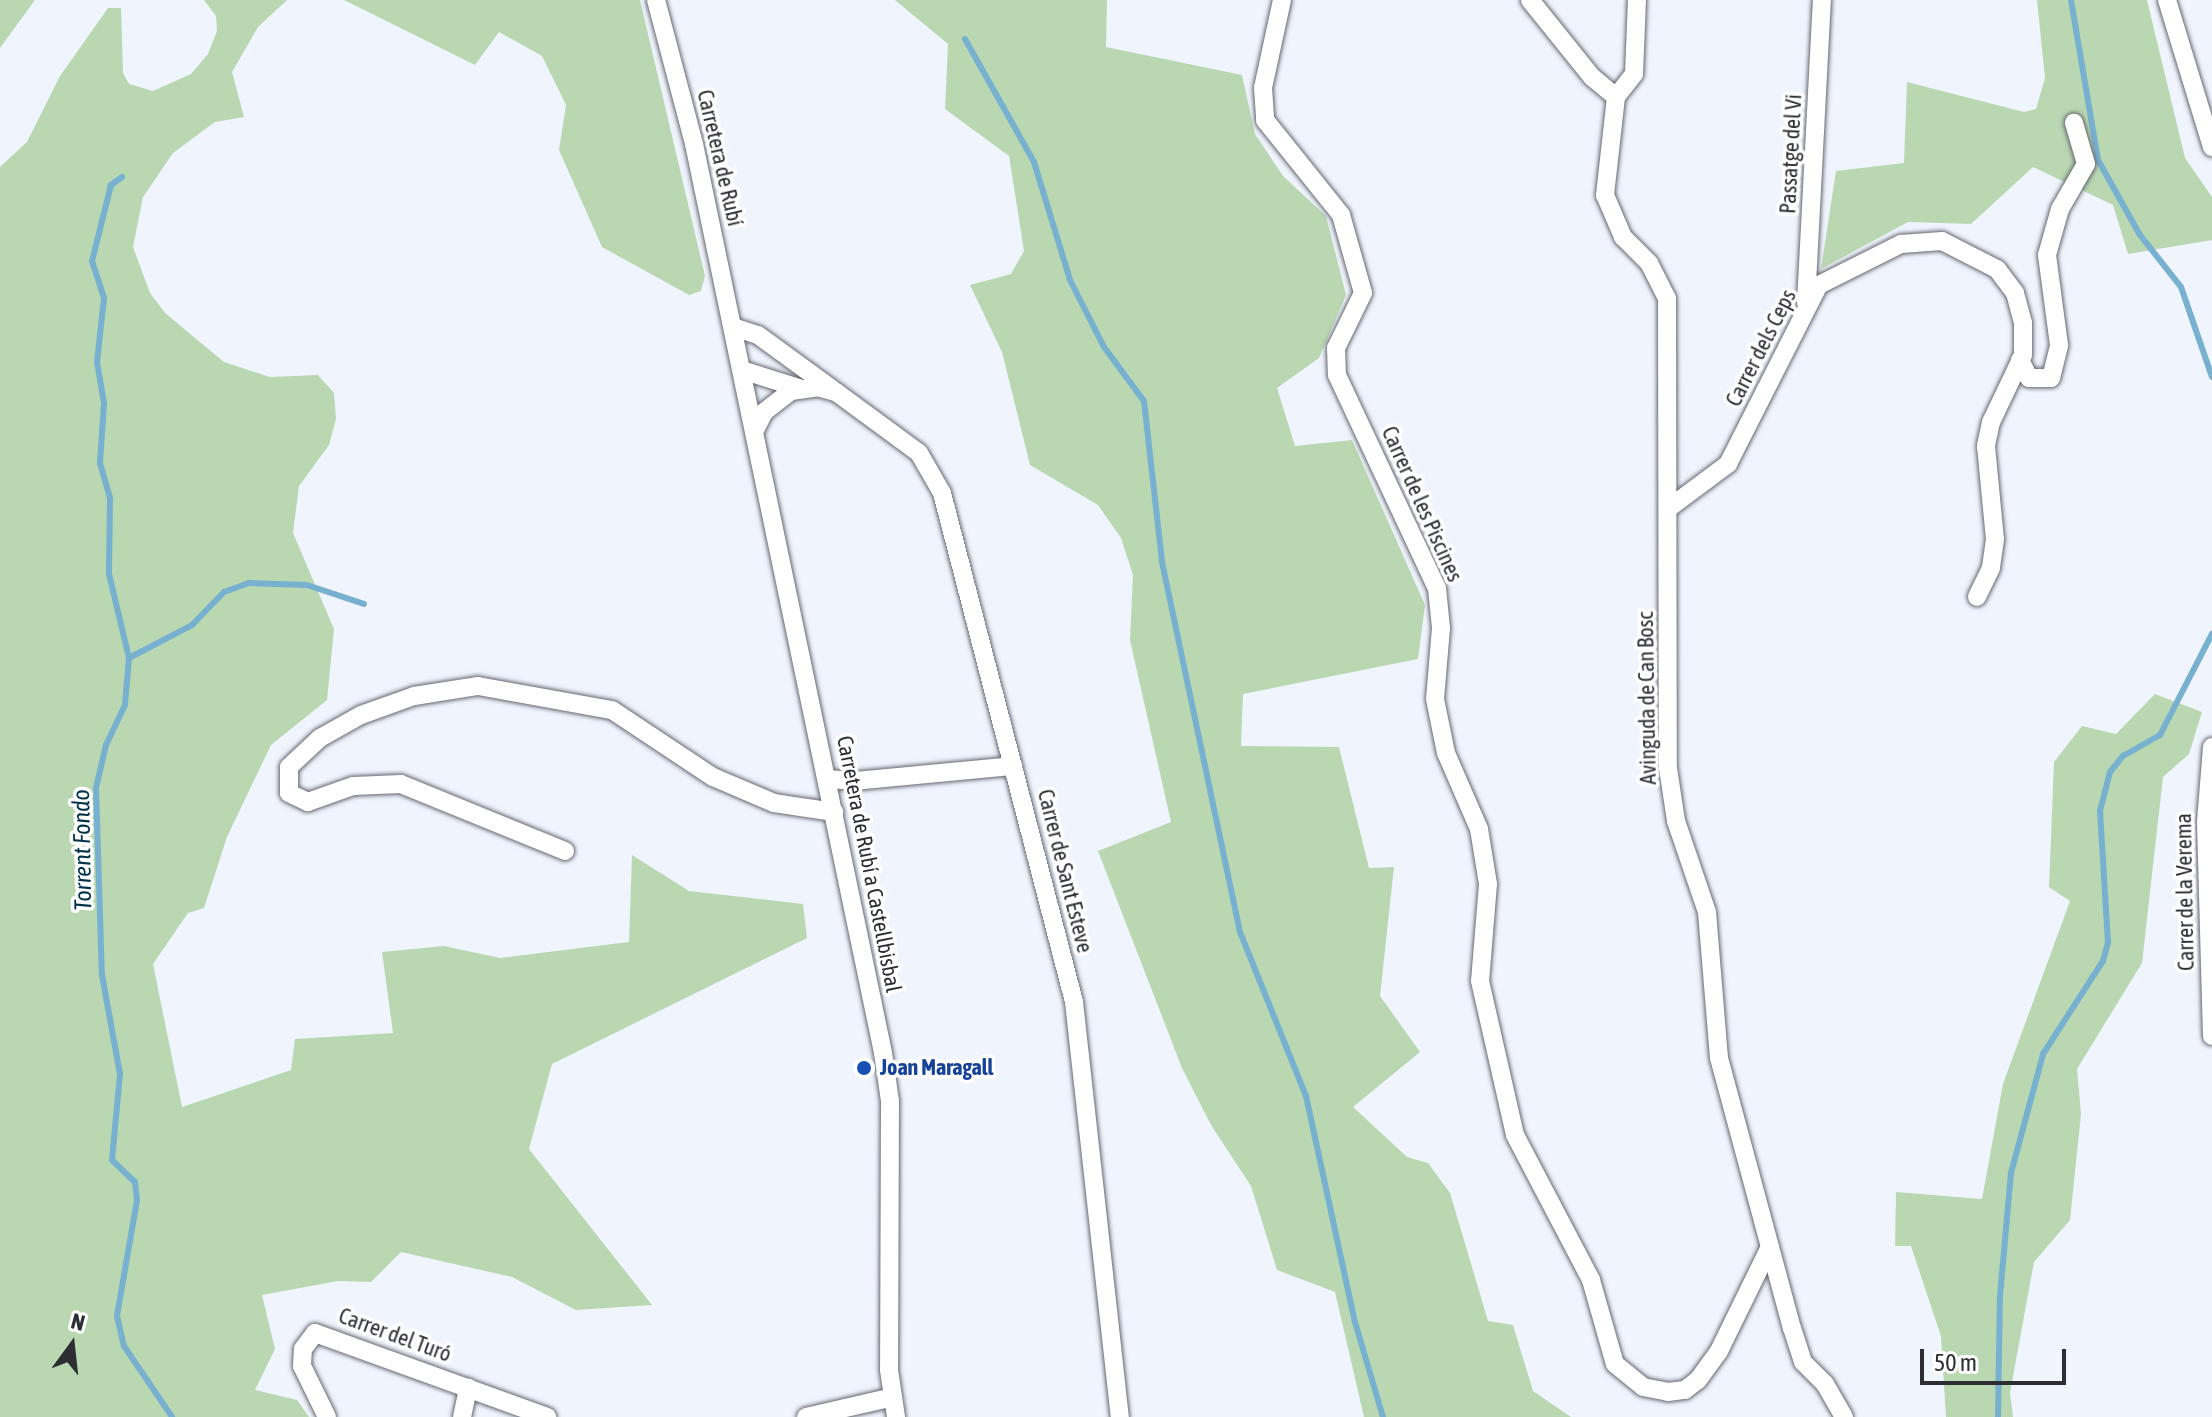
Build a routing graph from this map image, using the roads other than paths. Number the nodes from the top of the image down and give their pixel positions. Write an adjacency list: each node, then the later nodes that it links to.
1 (656, 0): 11 (street, Carretera de Rubí)
2 (1282, 0): 27 (street, Carrer de les Piscines)
3 (1530, 0): 7 (street)
4 (1637, 0): 7 (street)
5 (1822, 0): 10 (street, Passatge del Vi)
6 (2167, 0): 9 (street)
7 (1616, 97): 19 (street, Avinguda de Can Bosc)
8 (2074, 123): 14 (street)
9 (2212, 147)
10 (1805, 310): 14 (street, Carrer dels Ceps); 19 (street, Carrer dels Ceps)
11 (733, 327): 12 (street, Carretera de Rubí a Castellbisbal); 13 (street, Carrer de Sant Esteve)
12 (737, 348): 13 (street, Carrer de Sant Esteve); 15 (street, Carretera de Rubí a Castellbisbal)
13 (783, 356): 17 (street, Carrer de Sant Esteve)
14 (2020, 360): 20 (street, Carrer dels Ceps)
15 (742, 370): 16 (street); 18 (street, Carretera de Rubí a Castellbisbal)
16 (802, 389): 17 (street); 18 (street)
17 (836, 392): 22 (street, Carrer de Sant Esteve)
18 (755, 430): 23 (street, Carretera de Rubí a Castellbisbal)
19 (1669, 508): 27 (street, Avinguda de Can Bosc)
20 (1977, 597)
21 (2212, 747): 26 (street, Carrer de la Verema)
22 (1013, 766): 23 (street); 35 (street, Carrer de Sant Esteve)
23 (827, 779): 24 (street, Carretera de Rubí a Castellbisbal)
24 (834, 812): 25 (street); 29 (street, Carretera de Rubí a Castellbisbal)
25 (565, 851)
26 (2212, 1036)
27 (1770, 1247): 36 (street, Avinguda de Can Bosc)
28 (468, 1388): 30 (street, Carrer del Turó); 31 (street); 32 (street, Carrer del Turó)
29 (893, 1397): 33 (street); 34 (street, Carretera de Rubí a Castellbisbal)
30 (327, 1417)
31 (462, 1417)
32 (547, 1417)
33 (806, 1417)
34 (896, 1417)
35 (1120, 1417)
36 (1844, 1417)

